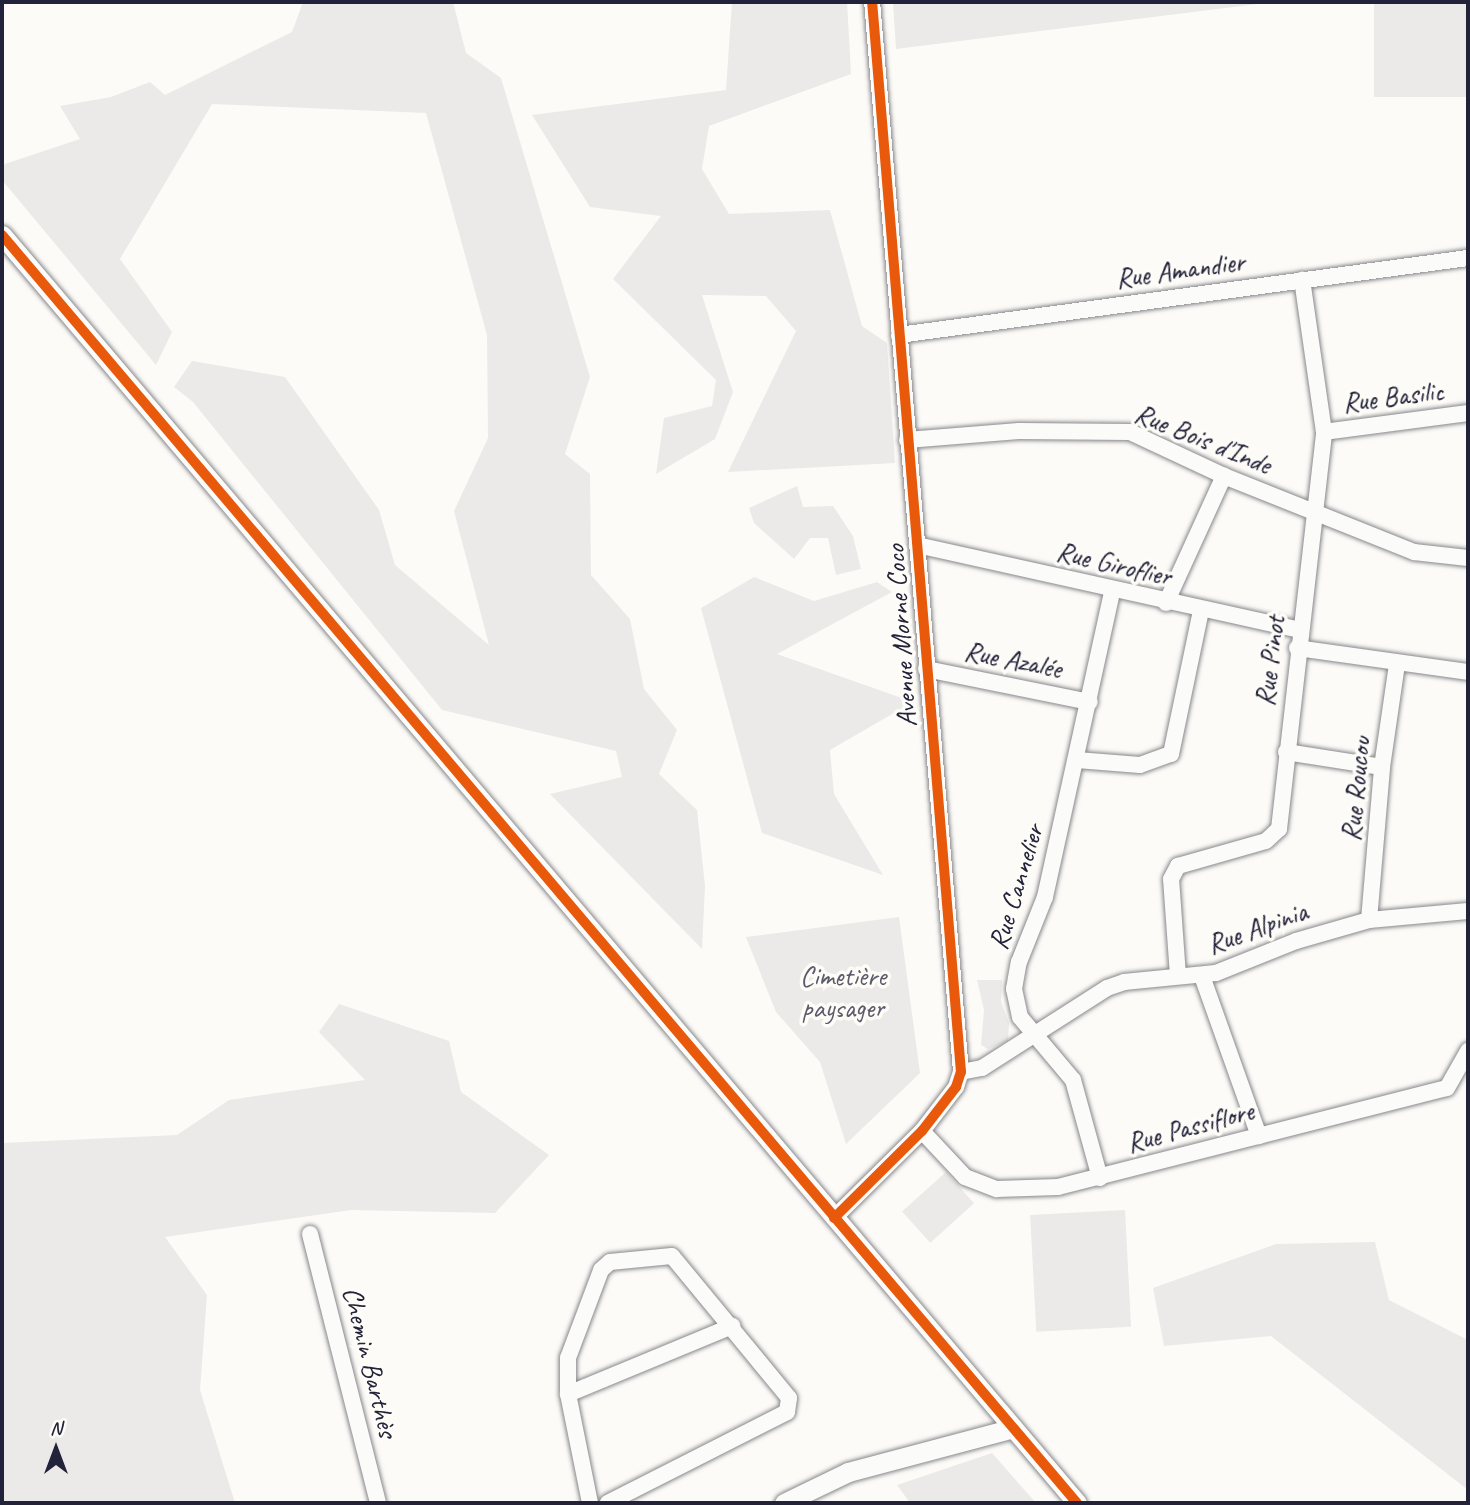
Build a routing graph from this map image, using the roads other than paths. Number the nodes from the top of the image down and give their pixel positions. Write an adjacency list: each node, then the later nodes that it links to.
1 (872, 2): 5 (street, Avenue Morne Coco)
2 (2, 235): 35 (main road)
3 (1468, 258): 4 (street, Rue Amandier)
4 (1302, 280): 5 (street, Rue Amandier); 7 (street, Rue Pinot)
5 (899, 335): 8 (street, Avenue Morne Coco)
6 (1468, 413): 7 (street, Rue Basilic)
7 (1324, 432): 10 (street, Rue Pinot)
8 (907, 440): 9 (street, Rue Bois d'Inde); 11 (street, Avenue Morne Coco)
9 (1224, 476): 10 (street, Rue Bois d'Inde); 14 (street)
10 (1316, 513): 12 (street, Rue Bois d'Inde); 16 (street, Rue Pinot)
11 (917, 545): 13 (street, Rue Giroflier); 19 (street, Avenue Morne Coco)
12 (1468, 558)
13 (1112, 592): 14 (street, Rue Giroflier); 21 (street, Rue Cannelier)
14 (1166, 603): 15 (street, Rue Giroflier)
15 (1201, 611): 16 (street, Rue Giroflier); 23 (street)
16 (1300, 630): 17 (street, Rue Pinot)
17 (1297, 648): 18 (street); 22 (street, Rue Pinot)
18 (1397, 664): 20 (street); 24 (street, Rue Roucou)
19 (926, 669): 21 (street, Rue Azalée); 31 (street, Avenue Morne Coco)
20 (1468, 672)
21 (1090, 702): 23 (street, Rue Cannelier)
22 (1286, 752): 24 (street); 27 (street, Rue Pinot)
23 (1077, 760): 29 (street, Rue Cannelier)
24 (1382, 767): 26 (street, Rue Roucou)
25 (1468, 911): 26 (street, Rue Alpinia)
26 (1369, 920): 28 (street, Rue Alpinia)
27 (1178, 976): 28 (street, Rue Alpinia); 29 (street, Rue Alpinia)
28 (1202, 976): 33 (street)
29 (1033, 1034): 31 (street, Rue Alpinia); 34 (street, Rue Cannelier)
30 (1468, 1051): 33 (street, Rue Passiflore)
31 (961, 1072): 32 (street)
32 (922, 1131): 34 (street, Rue Passiflore); 35 (street)
33 (1259, 1136): 34 (street, Rue Passiflore)
34 (1100, 1178)
35 (834, 1218): 39 (main road)
36 (310, 1234): 40 (street, Chemin Barthès)
37 (732, 1326): 38 (street); 38 (street); 42 (street)
38 (568, 1394): 41 (street)
39 (1013, 1428): 43 (main road); 44 (main road)
40 (378, 1503)
41 (590, 1503)
42 (608, 1503)
43 (784, 1503)
44 (1077, 1503)

